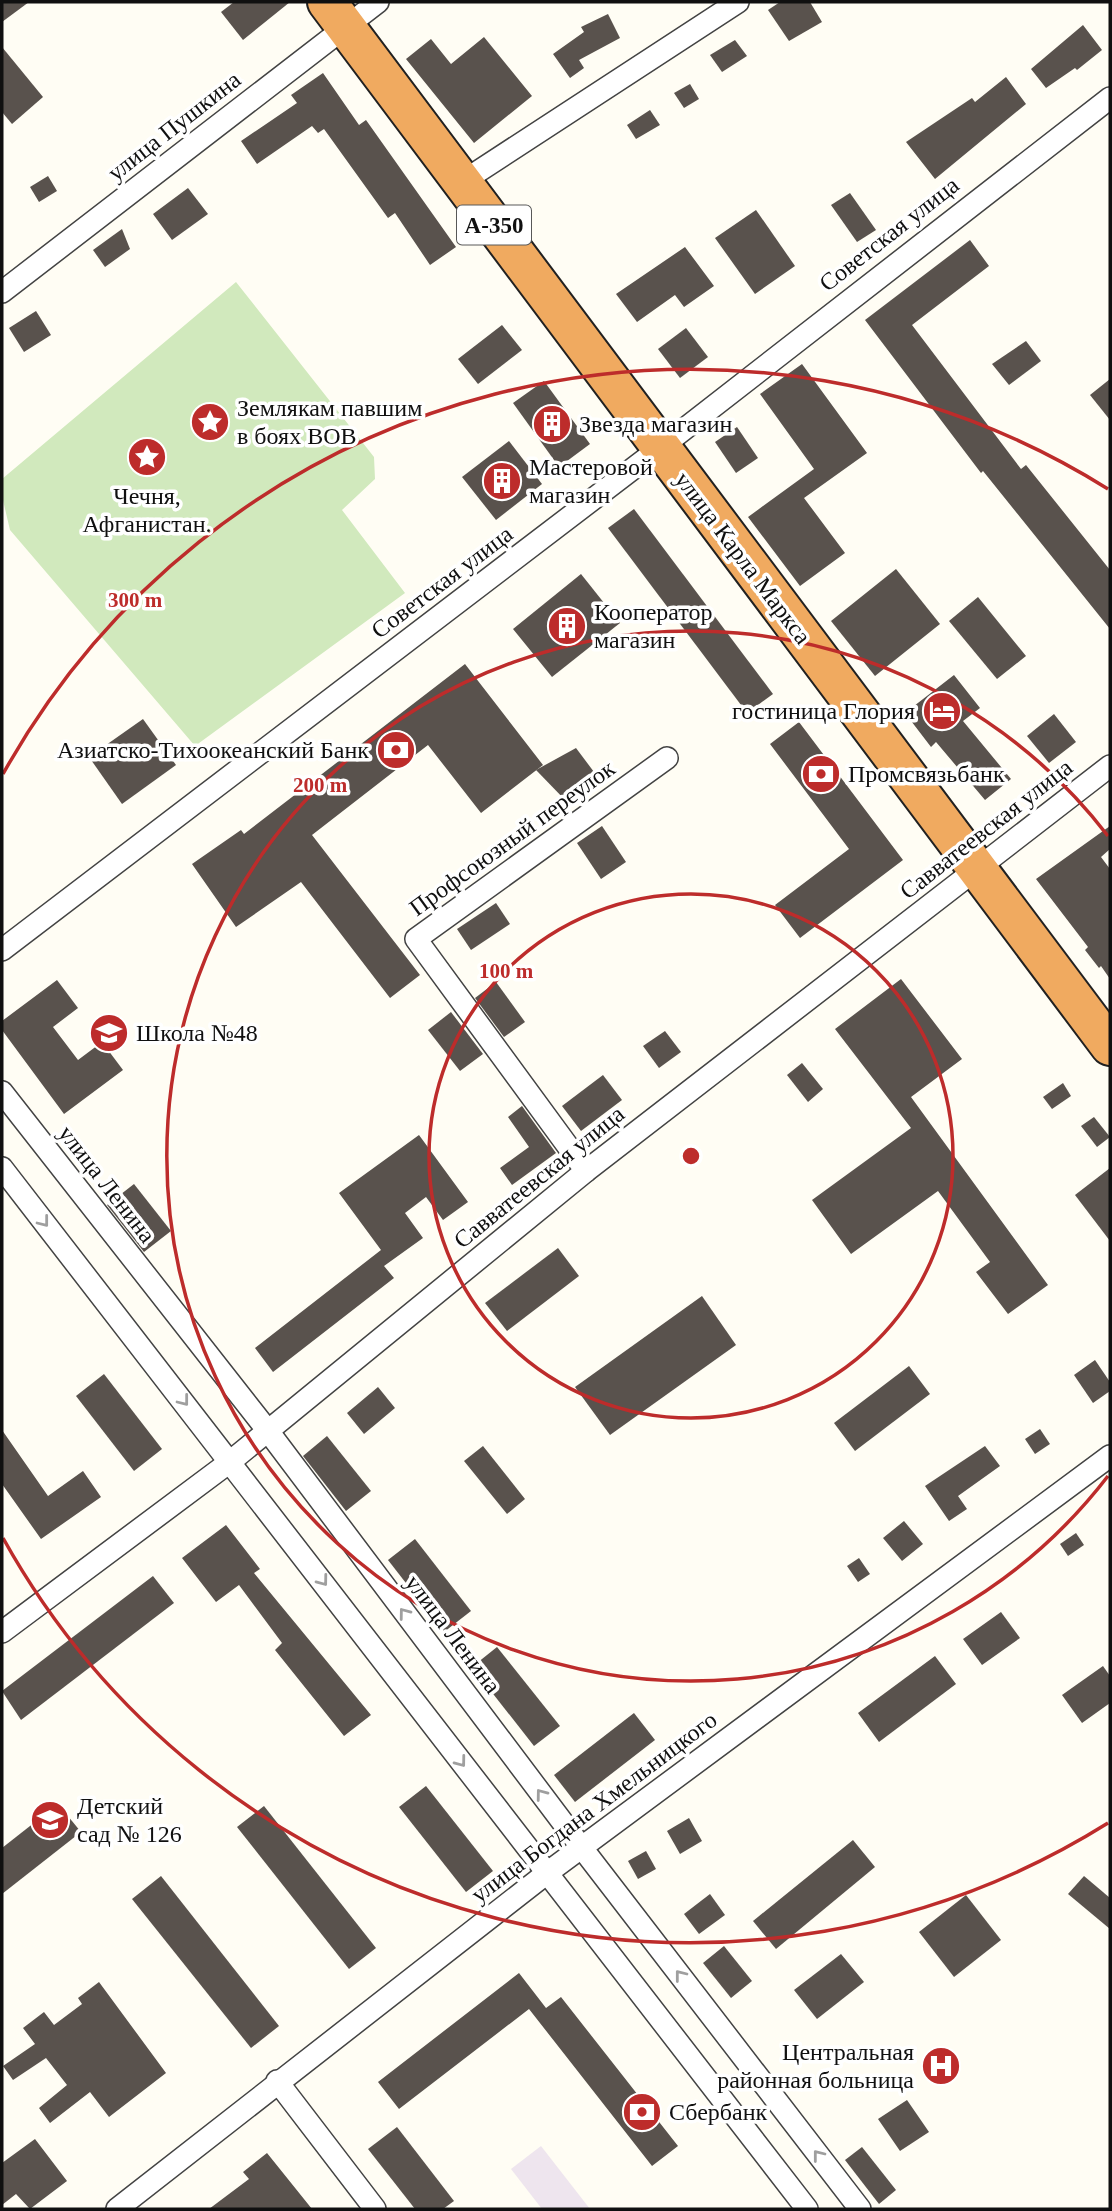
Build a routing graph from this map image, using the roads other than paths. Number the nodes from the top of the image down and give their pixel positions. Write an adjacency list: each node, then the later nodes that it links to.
1 (378, 2): 3 (street, улица Пушкина)
2 (738, 2): 5 (street)
3 (336, 15): 5 (highway, улица Карла Маркса / А-350); 6 (street, улица Пушкина)
4 (1110, 98): 7 (street, Советская улица)
5 (462, 182): 7 (highway, улица Карла Маркса / А-350)
6 (2, 292)
7 (660, 448): 10 (highway, улица Карла Маркса / А-350); 11 (street, Советская улица)
8 (667, 758): 15 (street, Профсоюзный переулок)
9 (1110, 766): 10 (street, Савватеевская улица)
10 (977, 869): 12 (highway, улица Карла Маркса / А-350); 15 (street, Савватеевская улица)
11 (2, 950)
12 (1110, 1046)
13 (2, 1092): 16 (street, улица Ленина)
14 (2, 1168): 18 (street, one-way to 18)
15 (586, 1171): 16 (street, Савватеевская улица)
16 (268, 1432): 18 (street, Савватеевская улица); 20 (street, улица Ленина, one-way to 16)
17 (1110, 1456): 20 (street, улица Богдана Хмельницкого)
18 (231, 1461): 19 (street, Савватеевская улица); 21 (street, one-way to 21)
19 (2, 1632)
20 (582, 1848): 21 (street, улица Богдана Хмельницкого); 26 (street, улица Ленина, one-way to 20)
21 (547, 1874): 22 (street, улица Богдана Хмельницкого); 25 (street)
22 (277, 2081): 23 (street, улица Богдана Хмельницкого); 24 (street)
23 (117, 2209)
24 (375, 2209)
25 (807, 2209)
26 (860, 2209)

